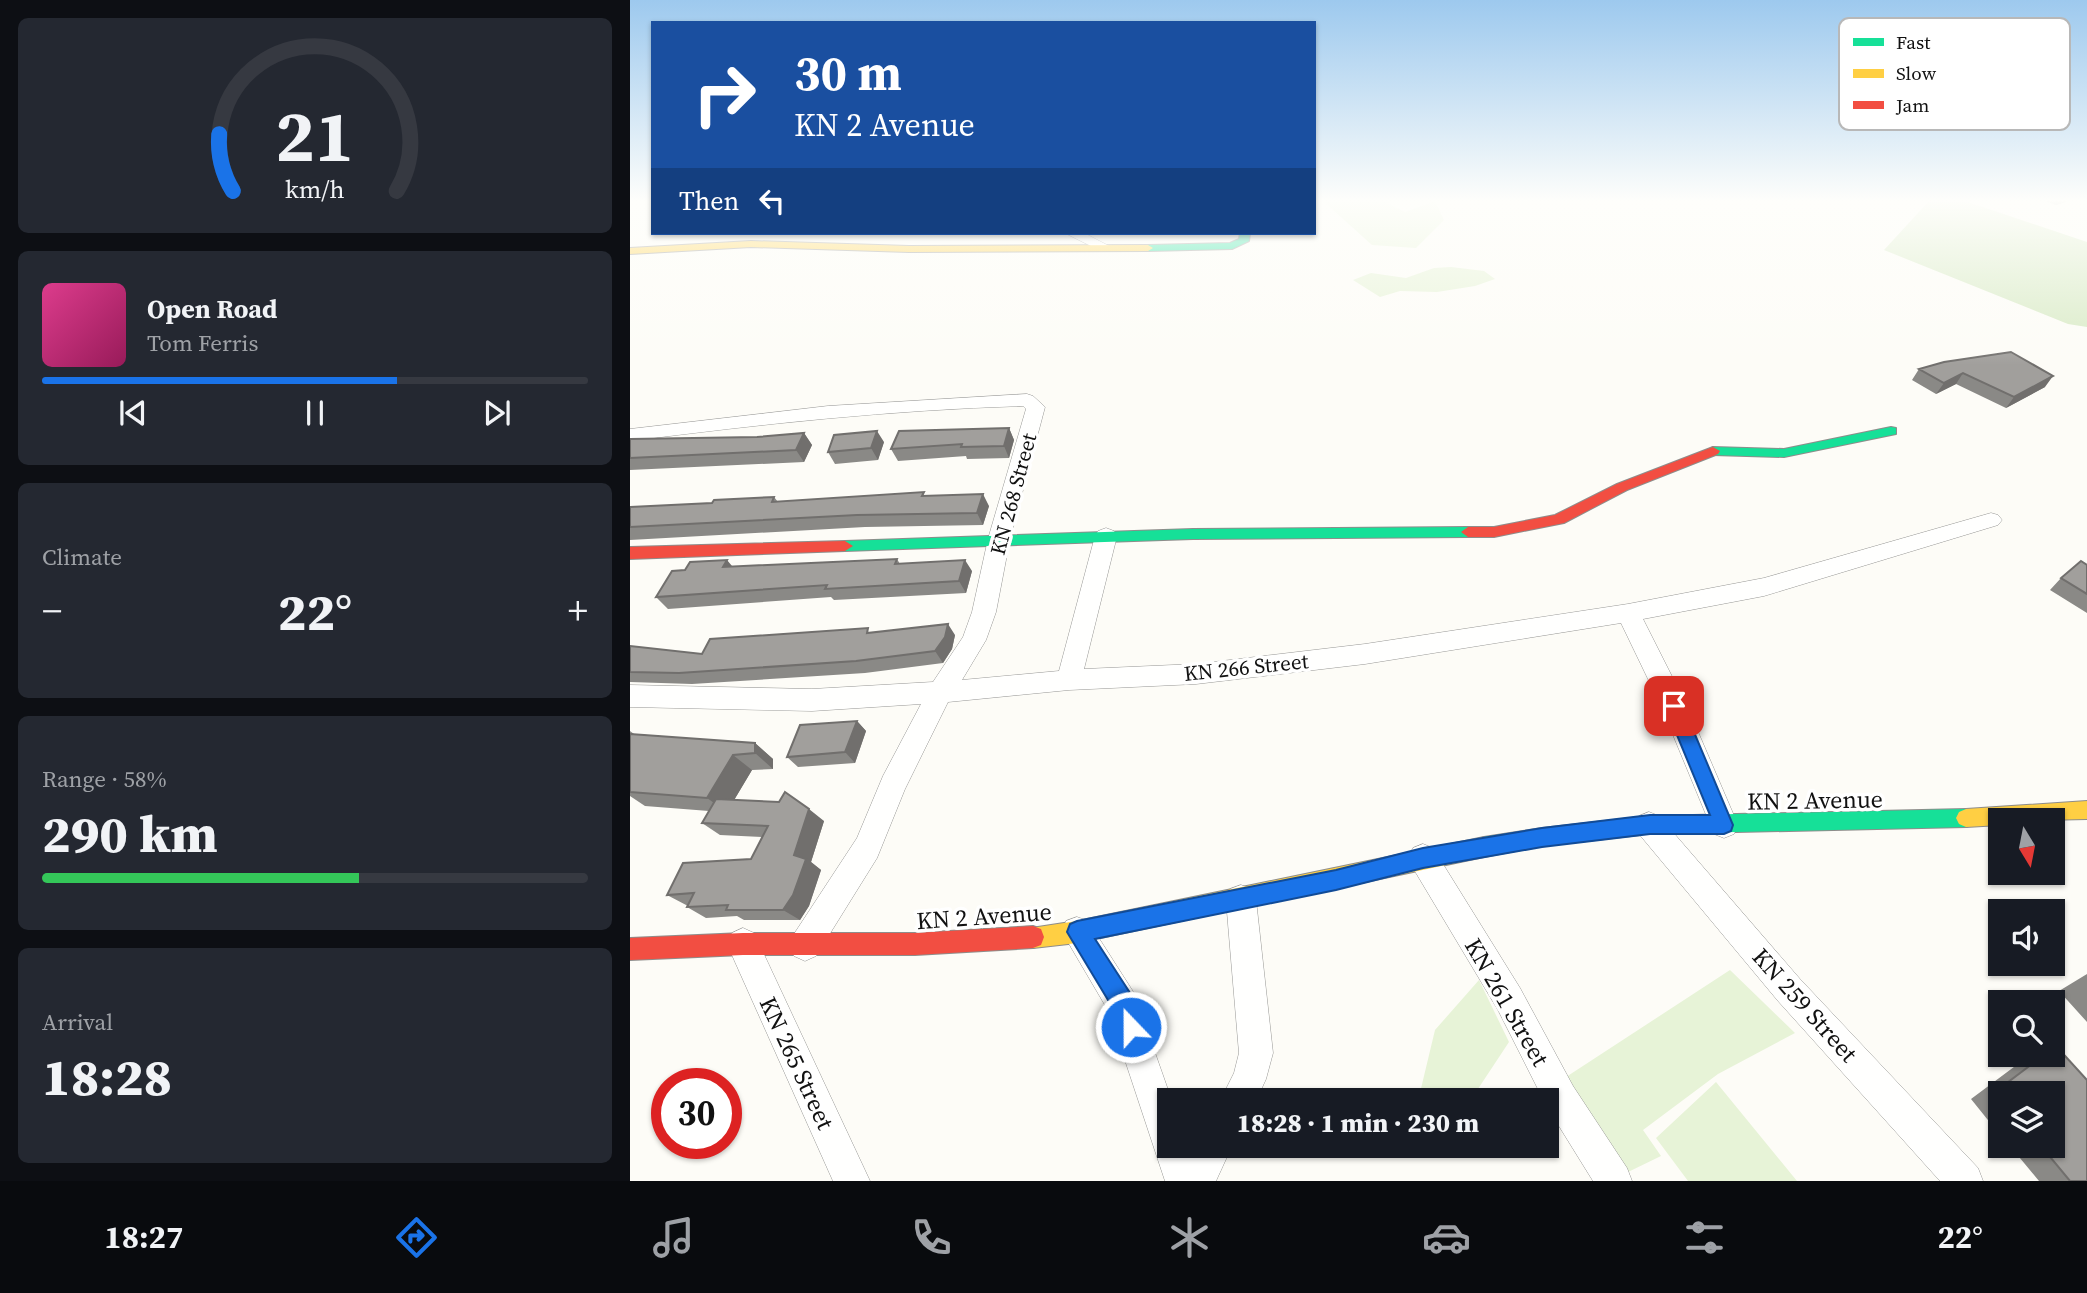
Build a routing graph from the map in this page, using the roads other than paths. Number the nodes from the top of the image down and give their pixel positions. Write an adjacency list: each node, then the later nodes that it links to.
1 (1891, 432): 4 (main road)
2 (630, 435): 5 (street, KN 268 Street)
3 (1991, 520): 7 (street, KN 266 Street)
4 (1106, 536): 5 (main road); 8 (street)
5 (999, 539): 6 (main road); 9 (street, KN 268 Street)
6 (630, 553)
7 (1628, 613): 8 (street, KN 266 Street); 13 (street)
8 (1069, 680): 9 (street, KN 266 Street)
9 (941, 691): 10 (street, KN 266 Street); 18 (street, KN 268 Street)
10 (630, 696)
11 (2087, 810): 13 (main road, KN 2 Avenue)
12 (1650, 825): 13 (main road, KN 2 Avenue); 14 (main road, KN 2 Avenue); 28 (street, KN 259 Street)
13 (1724, 825)
14 (1423, 858): 15 (main road, KN 2 Avenue); 27 (street, KN 261 Street)
15 (1241, 900): 16 (main road, KN 2 Avenue); 20 (street)
16 (1077, 932): 18 (main road, KN 2 Avenue); 21 (street)
17 (743, 944): 18 (main road, KN 2 Avenue); 19 (main road, KN 2 Avenue); 24 (street, KN 265 Street)
18 (805, 946)
19 (630, 949)
20 (1244, 1088)
21 (1157, 1104)
22 (1175, 1158): 25 (street)
23 (1208, 1158): 26 (street)
24 (852, 1181)
25 (1183, 1181)
26 (1197, 1181)
27 (1614, 1181)
28 (1965, 1181)

